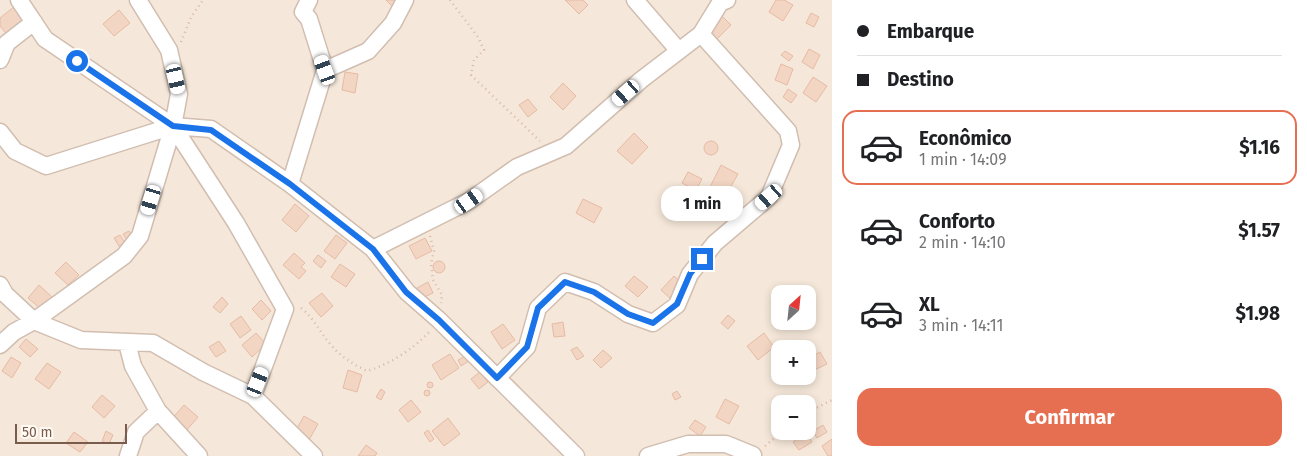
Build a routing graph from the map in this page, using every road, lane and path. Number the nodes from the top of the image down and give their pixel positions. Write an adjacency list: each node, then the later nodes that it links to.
1 (19, 0): 9 (street)
2 (138, 0): 13 (street)
3 (202, 0): 13 (path)
4 (309, 0): 14 (street)
5 (405, 0): 14 (street)
6 (450, 0): 17 (path)
7 (635, 0): 11 (street)
8 (721, 1): 10 (street)
9 (34, 22): 12 (street); 15 (street)
10 (701, 34): 11 (street); 27 (street)
11 (680, 51): 17 (street)
12 (0, 60)
13 (172, 64): 15 (street)
14 (325, 70): 18 (street)
15 (173, 126): 16 (street); 18 (street); 22 (street); 23 (street)
16 (0, 132)
17 (566, 146): 19 (street)
18 (290, 184): 20 (street)
19 (431, 220): 20 (street); 24 (path)
20 (373, 249): 24 (street)
21 (0, 285): 23 (street)
22 (285, 309): 24 (path); 28 (street)
23 (34, 320): 25 (street); 26 (street)
24 (439, 320): 27 (street)
25 (127, 343): 28 (street); 31 (street)
26 (0, 345)
27 (497, 378): 37 (street)
28 (253, 396): 36 (street)
29 (832, 400): 30 (path)
30 (816, 408)
31 (158, 411): 34 (street); 35 (street)
32 (772, 440): 33 (path)
33 (753, 455): 38 (street)
34 (128, 456)
35 (199, 456)
36 (314, 456)
37 (576, 456)
38 (648, 456)

